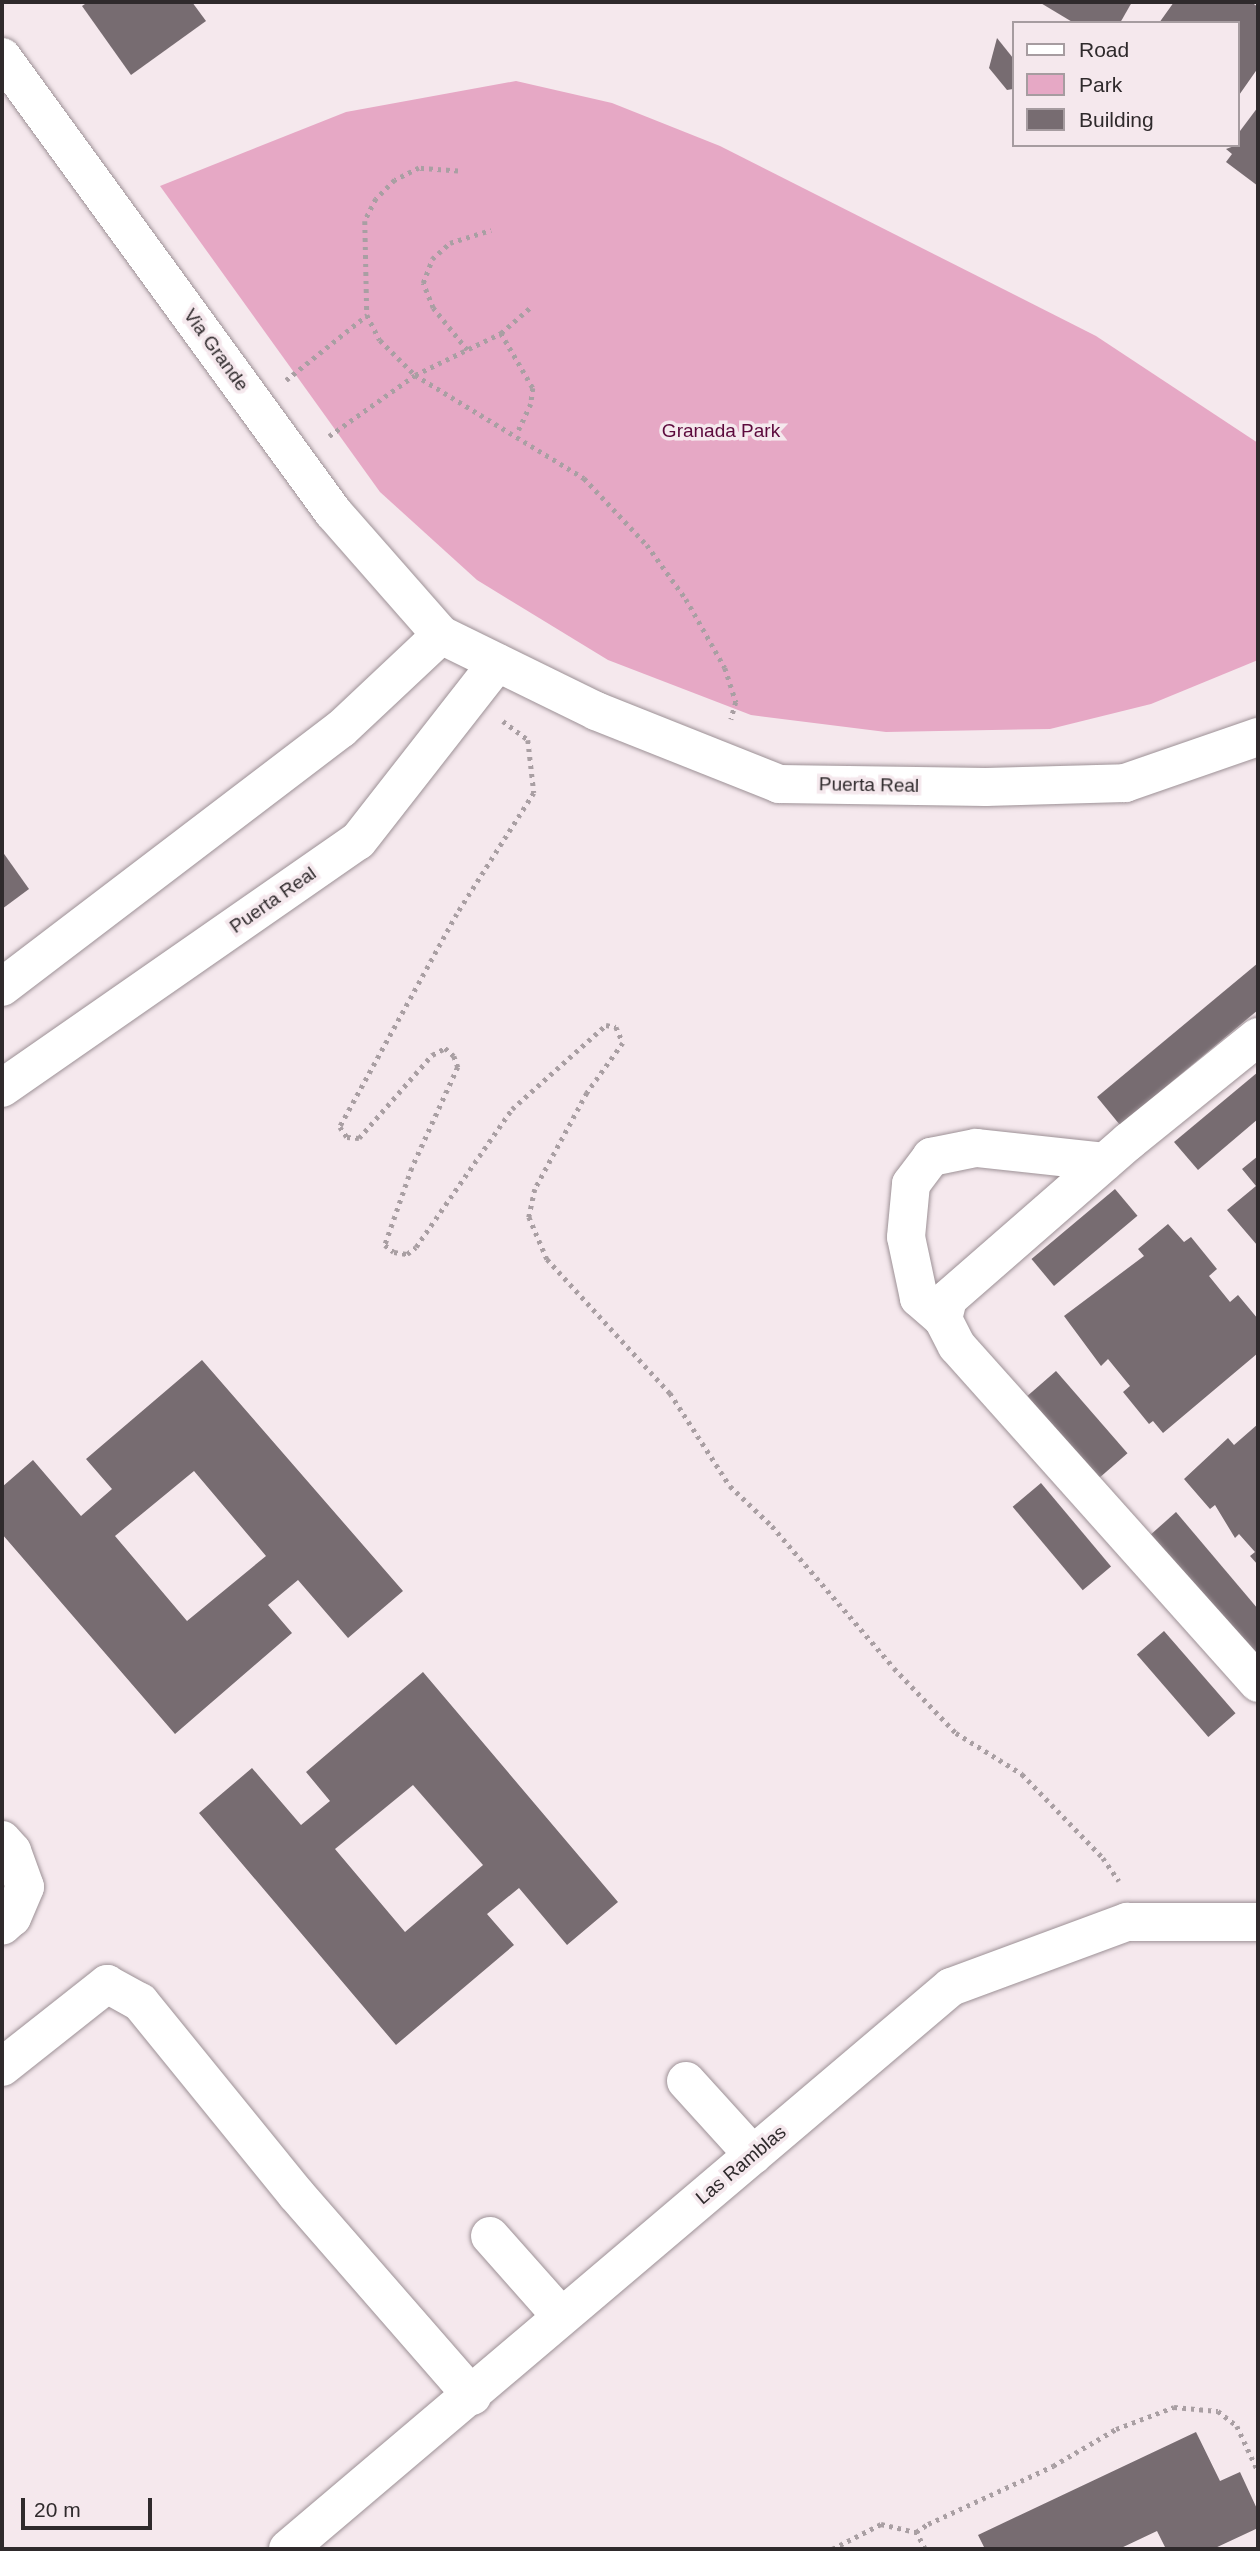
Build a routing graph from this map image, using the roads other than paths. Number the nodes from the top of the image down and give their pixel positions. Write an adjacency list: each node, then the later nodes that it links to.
1 (2, 57): 2 (street, Via Grande)
2 (440, 635): 3 (street, Puerta Real); 5 (street)
3 (498, 663): 4 (street, Puerta Real); 7 (street, Puerta Real)
4 (1258, 737)
5 (6, 976)
6 (1258, 1037): 8 (street)
7 (2, 1088)
8 (1104, 1162): 9 (street); 9 (street)
9 (943, 1319): 10 (street)
10 (1258, 1683)
11 (2, 1840): 13 (street)
12 (1258, 1922): 16 (street, Las Ramblas)
13 (2, 1926)
14 (2, 2067): 19 (street)
15 (686, 2081): 16 (street)
16 (753, 2155): 18 (street, Las Ramblas)
17 (490, 2236): 18 (street)
18 (561, 2316): 19 (street, Las Ramblas)
19 (472, 2396): 20 (street, Las Ramblas)
20 (288, 2549)

